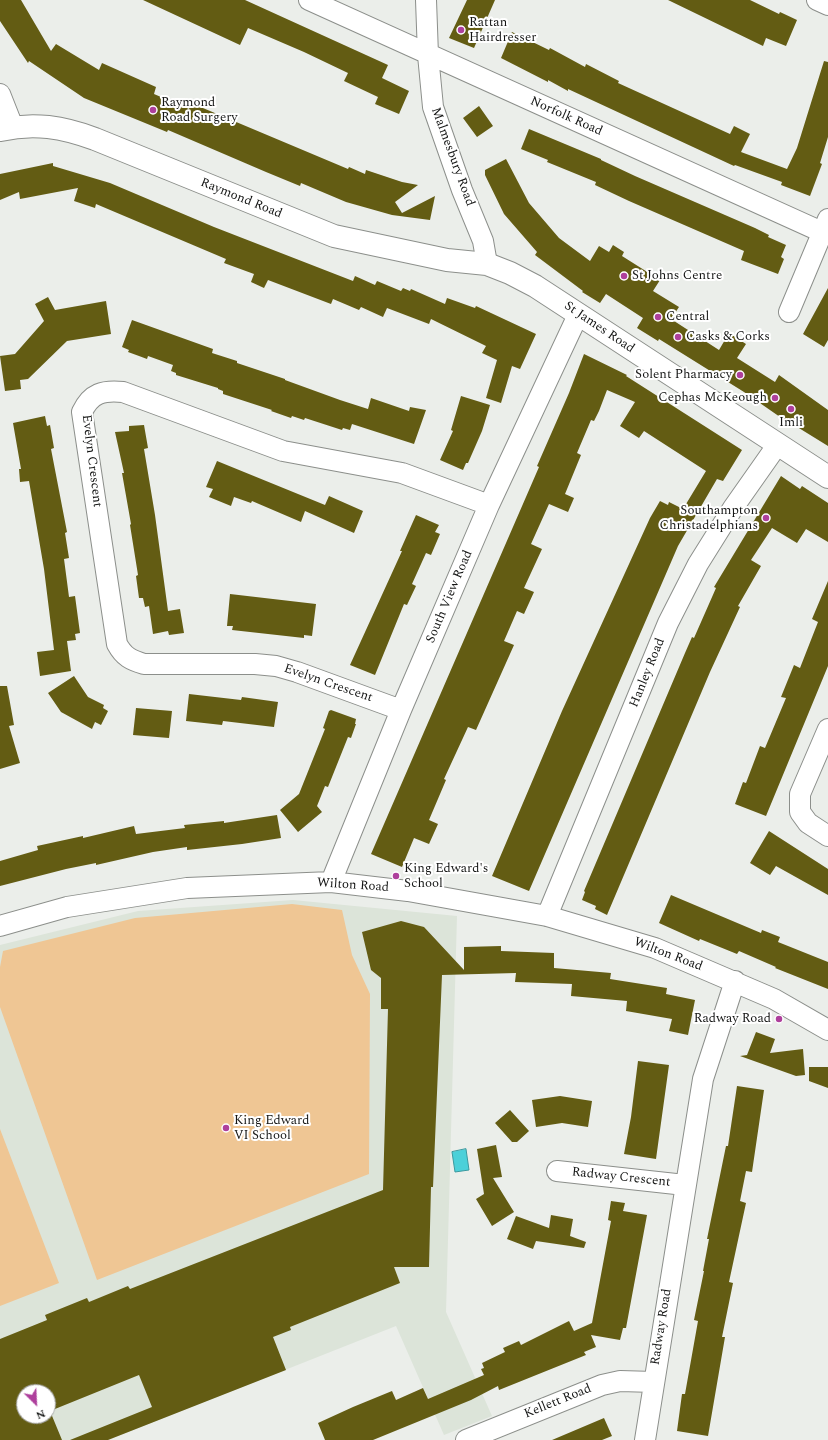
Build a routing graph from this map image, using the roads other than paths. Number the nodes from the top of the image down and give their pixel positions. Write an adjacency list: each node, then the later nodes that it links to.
1 (310, 0): 5 (street, Norfolk Road)
2 (426, 0): 5 (street, Malmesbury Road)
3 (817, 0): 4 (street)
4 (828, 5)
5 (428, 55): 8 (street, Norfolk Road); 9 (street, Malmesbury Road)
6 (0, 94): 7 (street)
7 (7, 129): 9 (street, Raymond Road)
8 (826, 226): 10 (street)
9 (487, 264): 11 (street, St James Road)
10 (789, 312)
11 (578, 315): 12 (street, St James Road); 14 (street, South View Road)
12 (778, 444): 13 (street, St James Road); 19 (street, Hanley Road)
13 (828, 477)
14 (489, 505): 15 (street, South View Road); 15 (street, Evelyn Crescent)
15 (401, 710): 18 (street, South View Road)
16 (828, 730): 17 (street)
17 (828, 836)
18 (331, 882): 19 (street, Wilton Road); 20 (street, Wilton Road)
19 (547, 916): 21 (street, Wilton Road)
20 (0, 926)
21 (735, 981): 22 (street, Wilton Road); 24 (street, Radway Road)
22 (828, 1030)
23 (557, 1171): 24 (street, Radway Crescent)
24 (685, 1184): 25 (street, Radway Road)
25 (654, 1382): 26 (street, Kellett Road); 27 (street, Radway Road)
26 (466, 1440)
27 (645, 1440)

